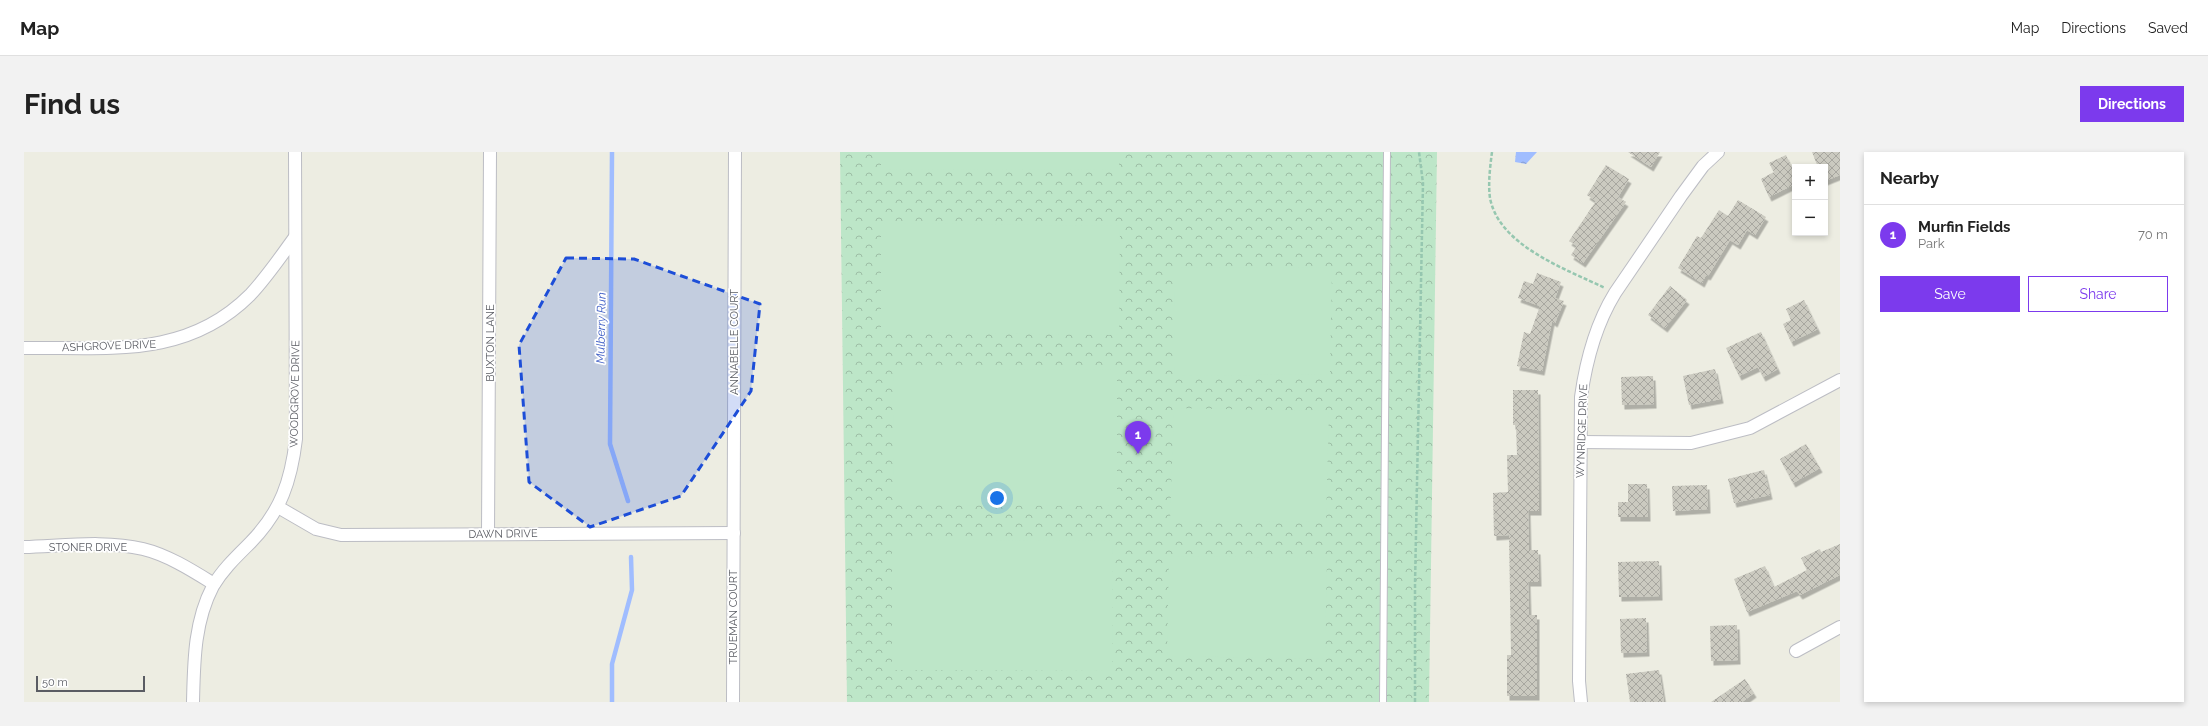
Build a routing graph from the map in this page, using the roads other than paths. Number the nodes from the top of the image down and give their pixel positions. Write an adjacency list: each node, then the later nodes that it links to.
1 (295, 152): 6 (street, WOODGROVE DRIVE)
2 (490, 152): 12 (street, BUXTON LANE)
3 (735, 152): 11 (street, ANNABELLE COURT)
4 (1387, 152): 19 (lane)
5 (1718, 152): 9 (street, WYNRIDGE DRIVE)
6 (295, 237): 7 (street, ASHGROVE DRIVE); 10 (street, WOODGROVE DRIVE)
7 (24, 348)
8 (1840, 380): 9 (street)
9 (1581, 442): 20 (street, WYNRIDGE DRIVE)
10 (278, 507): 12 (street, DAWN DRIVE); 14 (street, WOODGROVE DRIVE)
11 (734, 533): 12 (street, DAWN DRIVE); 18 (street, TRUEMAN COURT)
12 (488, 534)
13 (24, 547): 14 (street, STONER DRIVE)
14 (214, 584): 17 (street, WOODGROVE DRIVE)
15 (1840, 627): 16 (street)
16 (1796, 651)
17 (193, 702)
18 (733, 702)
19 (1383, 702)
20 (1581, 702)

